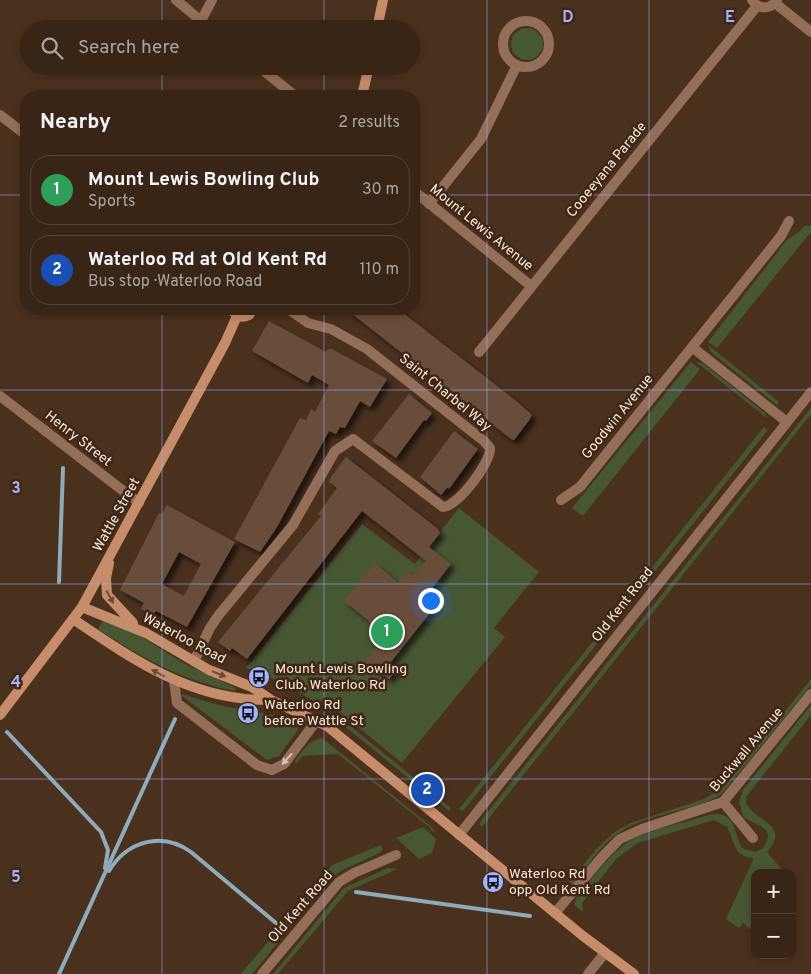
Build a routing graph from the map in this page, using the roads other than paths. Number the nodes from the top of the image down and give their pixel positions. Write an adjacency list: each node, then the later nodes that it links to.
1 (176, 0): 6 (street)
2 (212, 0): 7 (street)
3 (383, 0): 8 (main road)
4 (776, 2): 5 (street); 9 (street)
5 (755, 3): 20 (street, Cooeeyana Parade)
6 (200, 20)
7 (202, 20)
8 (379, 20)
9 (811, 32)
10 (517, 65): 10 (street); 18 (street)
11 (269, 75): 13 (street)
12 (367, 75): 14 (main road)
13 (288, 90)
14 (363, 90)
15 (0, 115): 16 (street)
16 (20, 130)
17 (420, 196): 18 (street, Mount Lewis Avenue)
18 (429, 204): 20 (street, Mount Lewis Avenue)
19 (789, 221): 23 (street, Goodwin Avenue)
20 (531, 286): 24 (street, Cooeeyana Parade)
21 (233, 315): 29 (main road, Wattle Street)
22 (297, 315): 34 (street, Saint Charbel Way)
23 (692, 347): 27 (street); 28 (street, Goodwin Avenue)
24 (479, 352)
25 (811, 392): 27 (street, Old Kent Road)
26 (0, 396): 29 (street, Henry Street)
27 (787, 422): 41 (street, Old Kent Road)
28 (561, 500)
29 (139, 503): 30 (main road, Wattle Street)
30 (113, 551): 31 (main road, Wattle Street); 33 (main road, one-way to 33)
31 (82, 607): 32 (main road, Wattle Street); 33 (main road, Waterloo Road)
32 (73, 619): 35 (main road, Waterloo Road, one-way to 32); 38 (main road, Wattle Street)
33 (146, 633): 34 (main road, Waterloo Road)
34 (194, 661): 37 (main road, Waterloo Road, one-way to 37)
35 (174, 681): 37 (main road, Waterloo Road); 39 (street, one-way to 35)
36 (811, 694): 40 (street, Buckwall Avenue)
37 (271, 700): 39 (main road, Waterloo Road)
38 (0, 715)
39 (317, 720): 41 (main road, Waterloo Road)
40 (723, 802): 42 (street); 44 (street, Buckwall Avenue)
41 (459, 835): 44 (main road, Waterloo Road)
42 (753, 838)
43 (396, 856): 46 (street, Old Kent Road)
44 (555, 913): 45 (main road, Waterloo Road)
45 (605, 953): 47 (street); 48 (main road, Waterloo Road)
46 (262, 974)
47 (588, 974)
48 (634, 974)

